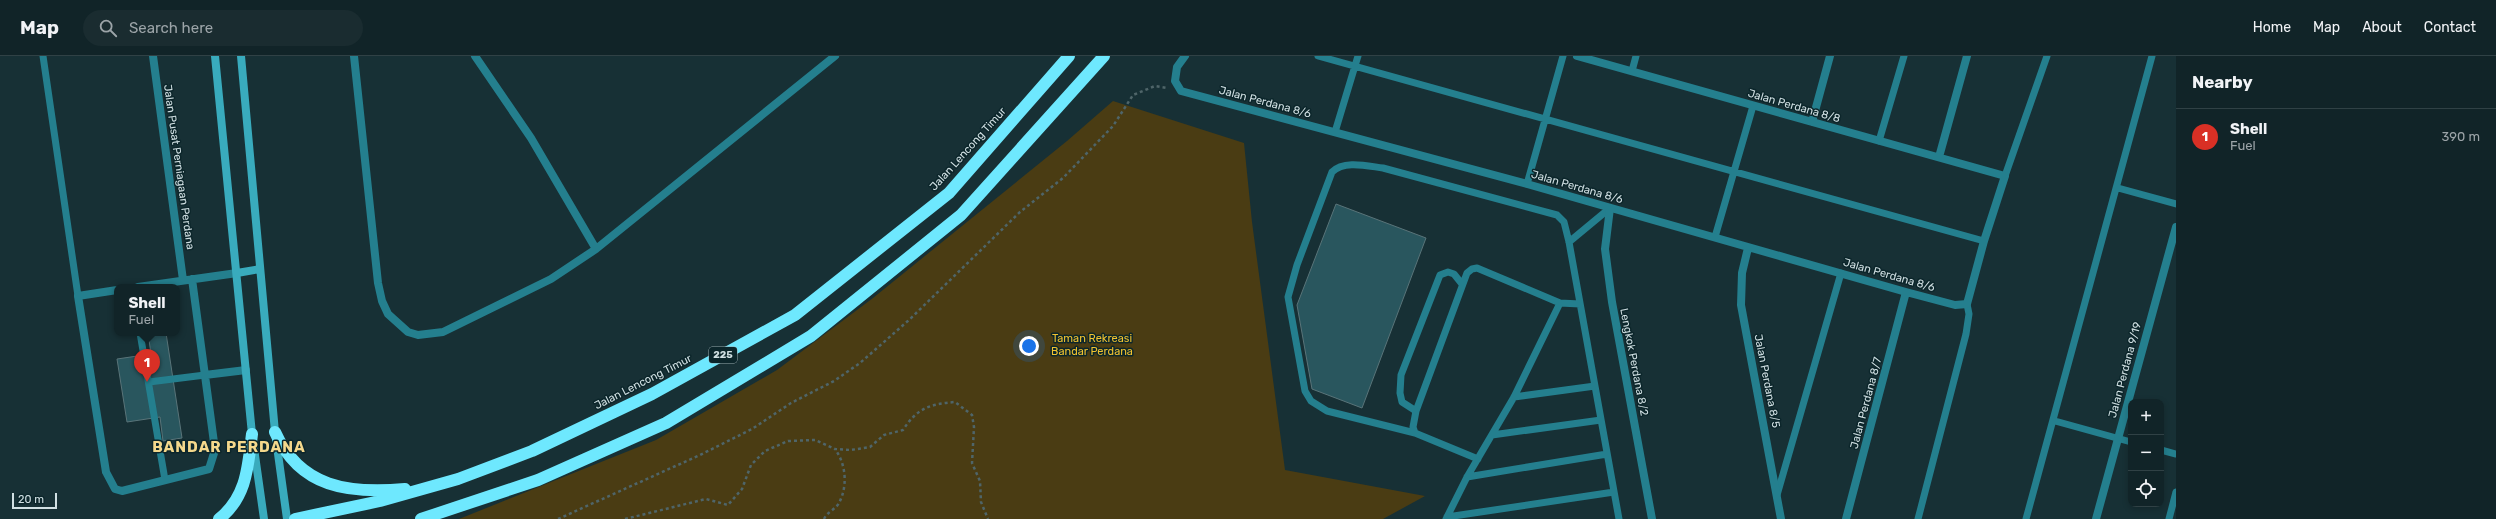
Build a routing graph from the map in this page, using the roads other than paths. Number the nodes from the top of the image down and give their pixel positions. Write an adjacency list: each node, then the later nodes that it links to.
1 (43, 56): 50 (lane)
2 (153, 56): 45 (street, Jalan Pusat Perniagaan Perdana)
3 (215, 56): 42 (street)
4 (240, 56): 41 (street)
5 (354, 56): 40 (street)
6 (475, 56): 40 (street)
7 (834, 56): 40 (street)
8 (1069, 56): 74 (highway, Jalan Lencong Timur / 225)
9 (1104, 56): 84 (highway, 225)
10 (1185, 56): 26 (street, Jalan Perdana 8/6)
11 (1318, 56): 21 (lane)
12 (1358, 56): 21 (lane)
13 (1563, 56): 24 (lane)
14 (1577, 56): 22 (street, Jalan Perdana 8/8)
15 (1636, 56): 22 (lane)
16 (1830, 56): 25 (street)
17 (1904, 56): 27 (lane)
18 (1967, 56): 28 (street)
19 (2047, 56): 30 (lane)
20 (2152, 56): 32 (lane)
21 (1354, 67): 24 (lane); 26 (lane)
22 (1632, 71): 23 (street, Jalan Perdana 8/8)
23 (1753, 106): 25 (street, Jalan Perdana 8/8); 29 (lane)
24 (1546, 120): 29 (lane); 31 (lane)
25 (1812, 122): 27 (street, Jalan Perdana 8/8)
26 (1335, 132): 31 (street, Jalan Perdana 8/6)
27 (1880, 141): 28 (street, Jalan Perdana 8/8)
28 (1939, 157): 30 (street, Jalan Perdana 8/8)
29 (1733, 172): 36 (lane); 37 (lane)
30 (2006, 176): 37 (street)
31 (1527, 184): 34 (street, Jalan Perdana 8/6)
32 (2118, 188): 33 (lane); 62 (lane)
33 (2176, 204)
34 (1610, 208): 36 (street, Jalan Perdana 8/6); 38 (lane); 86 (street, Lengkok Perdana 8/2)
35 (2176, 227): 67 (street, Jalan Perdana 9/19)
36 (1715, 237): 39 (street, Jalan Perdana 8/6)
37 (1984, 241): 53 (street)
38 (1569, 242): 52 (lane); 64 (lane)
39 (1748, 248): 43 (street, Jalan Perdana 8/6); 78 (street, Jalan Perdana 8/5)
40 (596, 249)
41 (260, 269): 42 (street); 63 (street)
42 (237, 272): 44 (street); 55 (street)
43 (1841, 273): 49 (street, Jalan Perdana 8/6); 78 (lane)
44 (192, 279): 45 (street); 56 (street)
45 (183, 280): 46 (street)
46 (157, 284)
47 (1462, 284): 51 (lane); 60 (lane); 60 (lane)
48 (114, 290): 50 (street)
49 (1906, 292): 53 (street, Jalan Perdana 8/6); 88 (street, Jalan Perdana 8/7)
50 (78, 296): 75 (street)
51 (1560, 303): 52 (lane); 59 (lane)
52 (1580, 304): 58 (lane)
53 (1967, 304): 89 (lane)
54 (141, 336): 57 (lane)
55 (246, 370): 56 (street); 65 (street)
56 (205, 375): 57 (lane); 75 (street)
57 (149, 382): 75 (lane)
58 (1595, 386): 59 (lane); 61 (lane)
59 (1514, 396): 66 (lane)
60 (1416, 411): 64 (lane)
61 (1601, 420): 66 (lane); 70 (lane)
62 (2054, 421): 67 (lane); 90 (lane)
63 (275, 432): 74 (highway); 82 (street)
64 (1415, 433): 72 (lane)
65 (252, 434): 80 (highway); 81 (street)
66 (1492, 435): 72 (lane)
67 (2117, 438): 68 (lane); 91 (street, Jalan Perdana 9/19)
68 (2128, 441)
69 (2164, 451): 71 (lane)
70 (1607, 454): 73 (lane); 76 (lane)
71 (2176, 454)
72 (1478, 459): 73 (lane)
73 (1467, 477): 79 (lane)
74 (458, 479): 83 (highway, Jalan Lencong Timur / 225)
75 (165, 480)
76 (1614, 492): 79 (lane); 85 (lane)
77 (2176, 492): 92 (lane)
78 (1777, 495): 87 (street, Jalan Perdana 8/5)
79 (1447, 518)
80 (219, 519)
81 (264, 519)
82 (288, 519)
83 (295, 519)
84 (421, 519)
85 (1618, 519)
86 (1652, 519)
87 (1781, 519)
88 (1846, 519)
89 (1918, 519)
90 (2026, 519)
91 (2096, 519)
92 (2169, 519)

